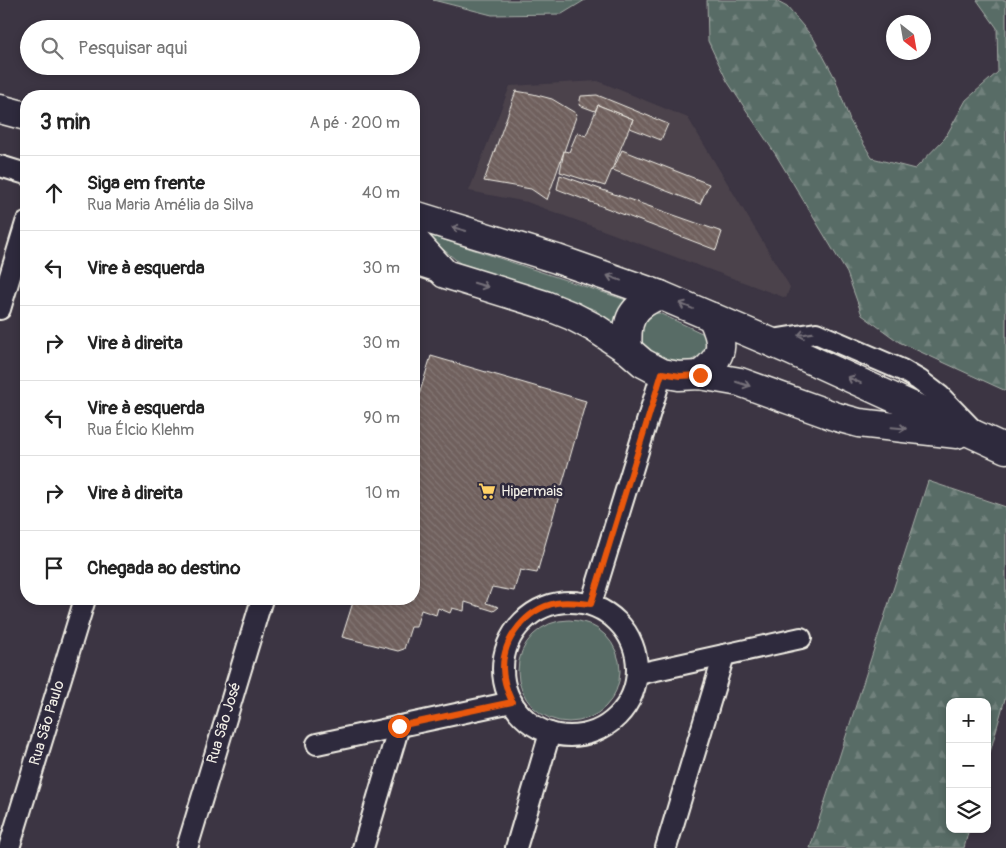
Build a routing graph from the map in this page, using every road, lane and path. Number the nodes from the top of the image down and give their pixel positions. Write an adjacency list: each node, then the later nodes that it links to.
1 (0, 109): 2 (main road)
2 (20, 114)
3 (0, 166): 4 (street)
4 (20, 172)
5 (420, 217): 10 (main road, one-way to 5)
6 (20, 243): 11 (street)
7 (420, 247): 9 (main road)
8 (420, 266): 9 (street)
9 (445, 274): 13 (main road, one-way to 13)
10 (660, 295): 12 (main road, one-way to 10); 13 (main road)
11 (0, 309)
12 (712, 317): 15 (main road); 16 (main road, one-way to 12)
13 (628, 350): 14 (main road)
14 (662, 373): 15 (main road); 18 (street)
15 (700, 375): 16 (main road, one-way to 16)
16 (978, 436): 17 (main road)
17 (1006, 449)
18 (591, 604): 23 (street); 24 (street)
19 (82, 605): 28 (street, Rua São Paulo)
20 (260, 605): 29 (street, Rua São José)
21 (801, 638): 22 (street)
22 (724, 655): 23 (street); 32 (street)
23 (638, 674): 26 (street)
24 (512, 702): 25 (street); 26 (street)
25 (399, 726): 27 (street); 30 (street)
26 (550, 733): 31 (street)
27 (317, 744)
28 (9, 848)
29 (187, 848)
30 (363, 848)
31 (516, 848)
32 (666, 848)

